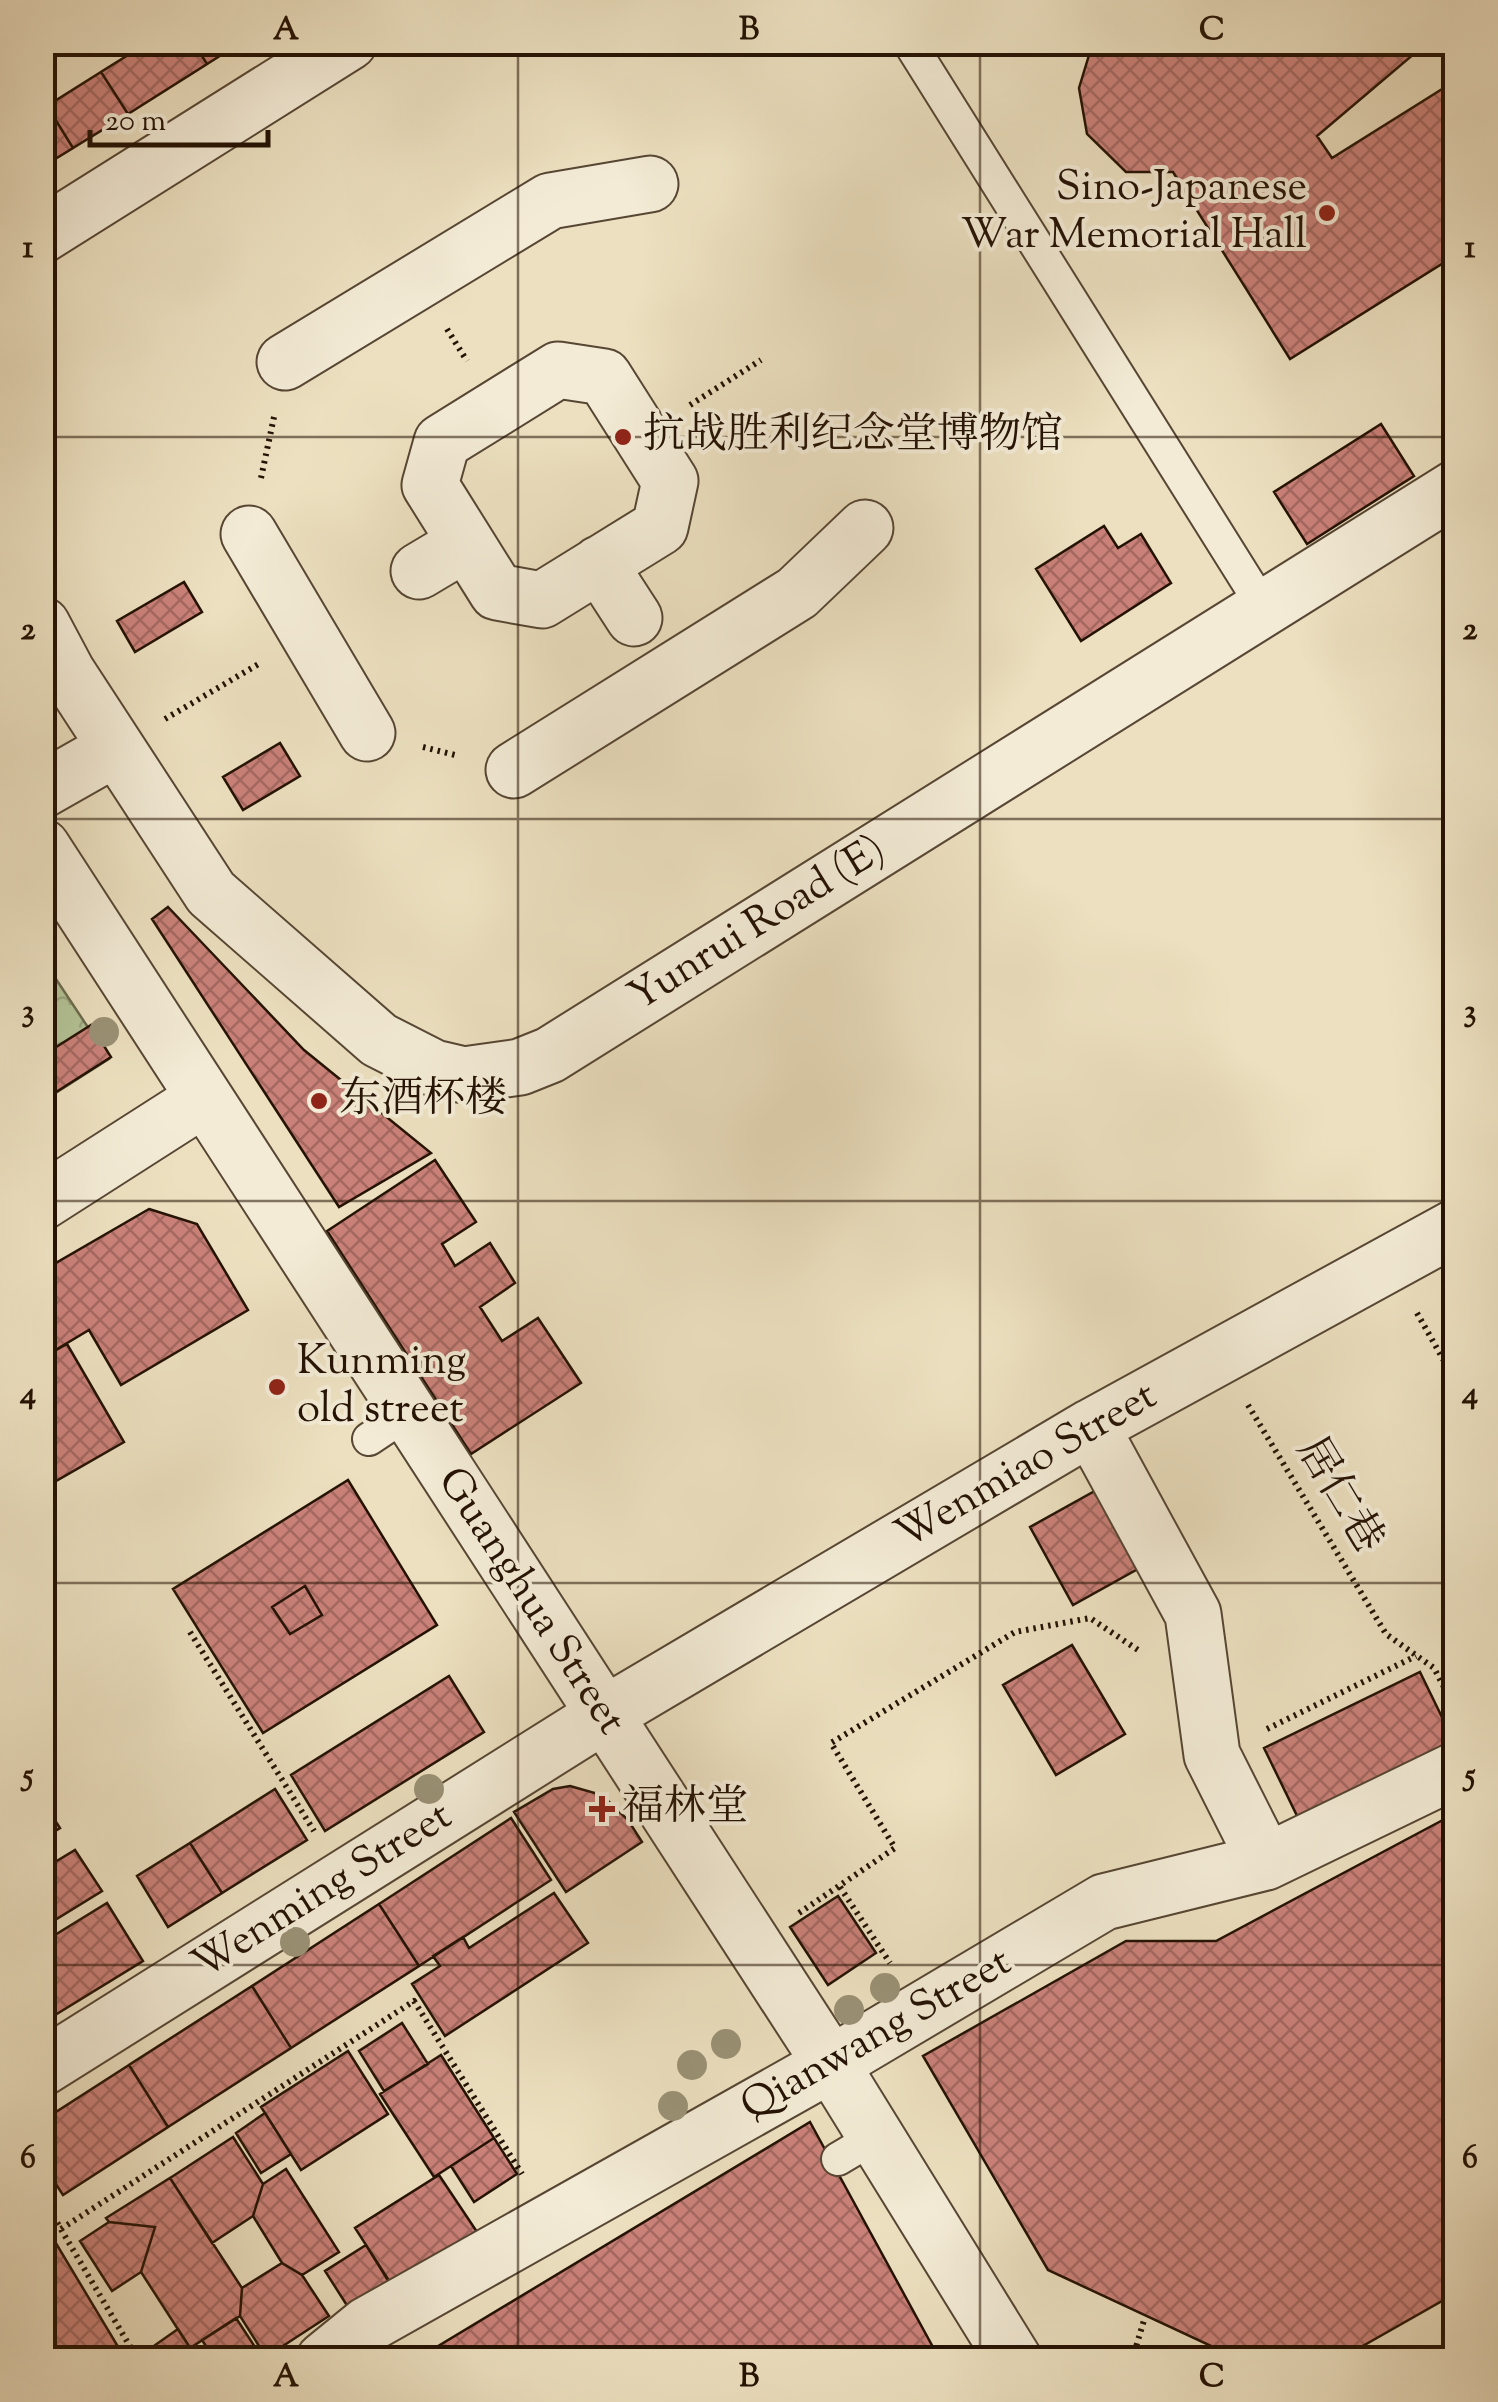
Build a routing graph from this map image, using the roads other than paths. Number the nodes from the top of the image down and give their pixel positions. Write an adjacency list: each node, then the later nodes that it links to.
1 (349, 42): 4 (street)
2 (909, 42): 12 (lane)
3 (650, 184): 5 (street)
4 (42, 235)
5 (285, 362)
6 (1456, 488): 12 (street, Yunrui Road (E))
7 (865, 528): 17 (street)
8 (249, 534): 15 (street)
9 (466, 543): 10 (street); 10 (street); 11 (street)
10 (599, 564): 13 (street)
11 (419, 571)
12 (1264, 608): 16 (street, Yunrui Road (E))
13 (634, 618)
14 (42, 626): 16 (street, Yunrui Road (E))
15 (367, 733)
16 (116, 748): 18 (street)
17 (514, 770)
18 (42, 790)
19 (42, 847): 20 (street, Guanghua Street)
20 (203, 1099): 21 (street); 24 (street, Guanghua Street)
21 (42, 1202)
22 (1456, 1227): 23 (street, Wenmiao Street)
23 (1091, 1427): 24 (street, Wenmiao Street); 26 (street)
24 (604, 1714): 27 (street, Wenming Street); 28 (street, Guanghua Street)
25 (1456, 1770): 26 (street, Qianwang Street)
26 (1266, 1862): 28 (street, Qianwang Street)
27 (42, 2068)
28 (837, 2075): 29 (street, Qianwang Street); 30 (street, Guanghua Street)
29 (324, 2360)
30 (1014, 2360)

